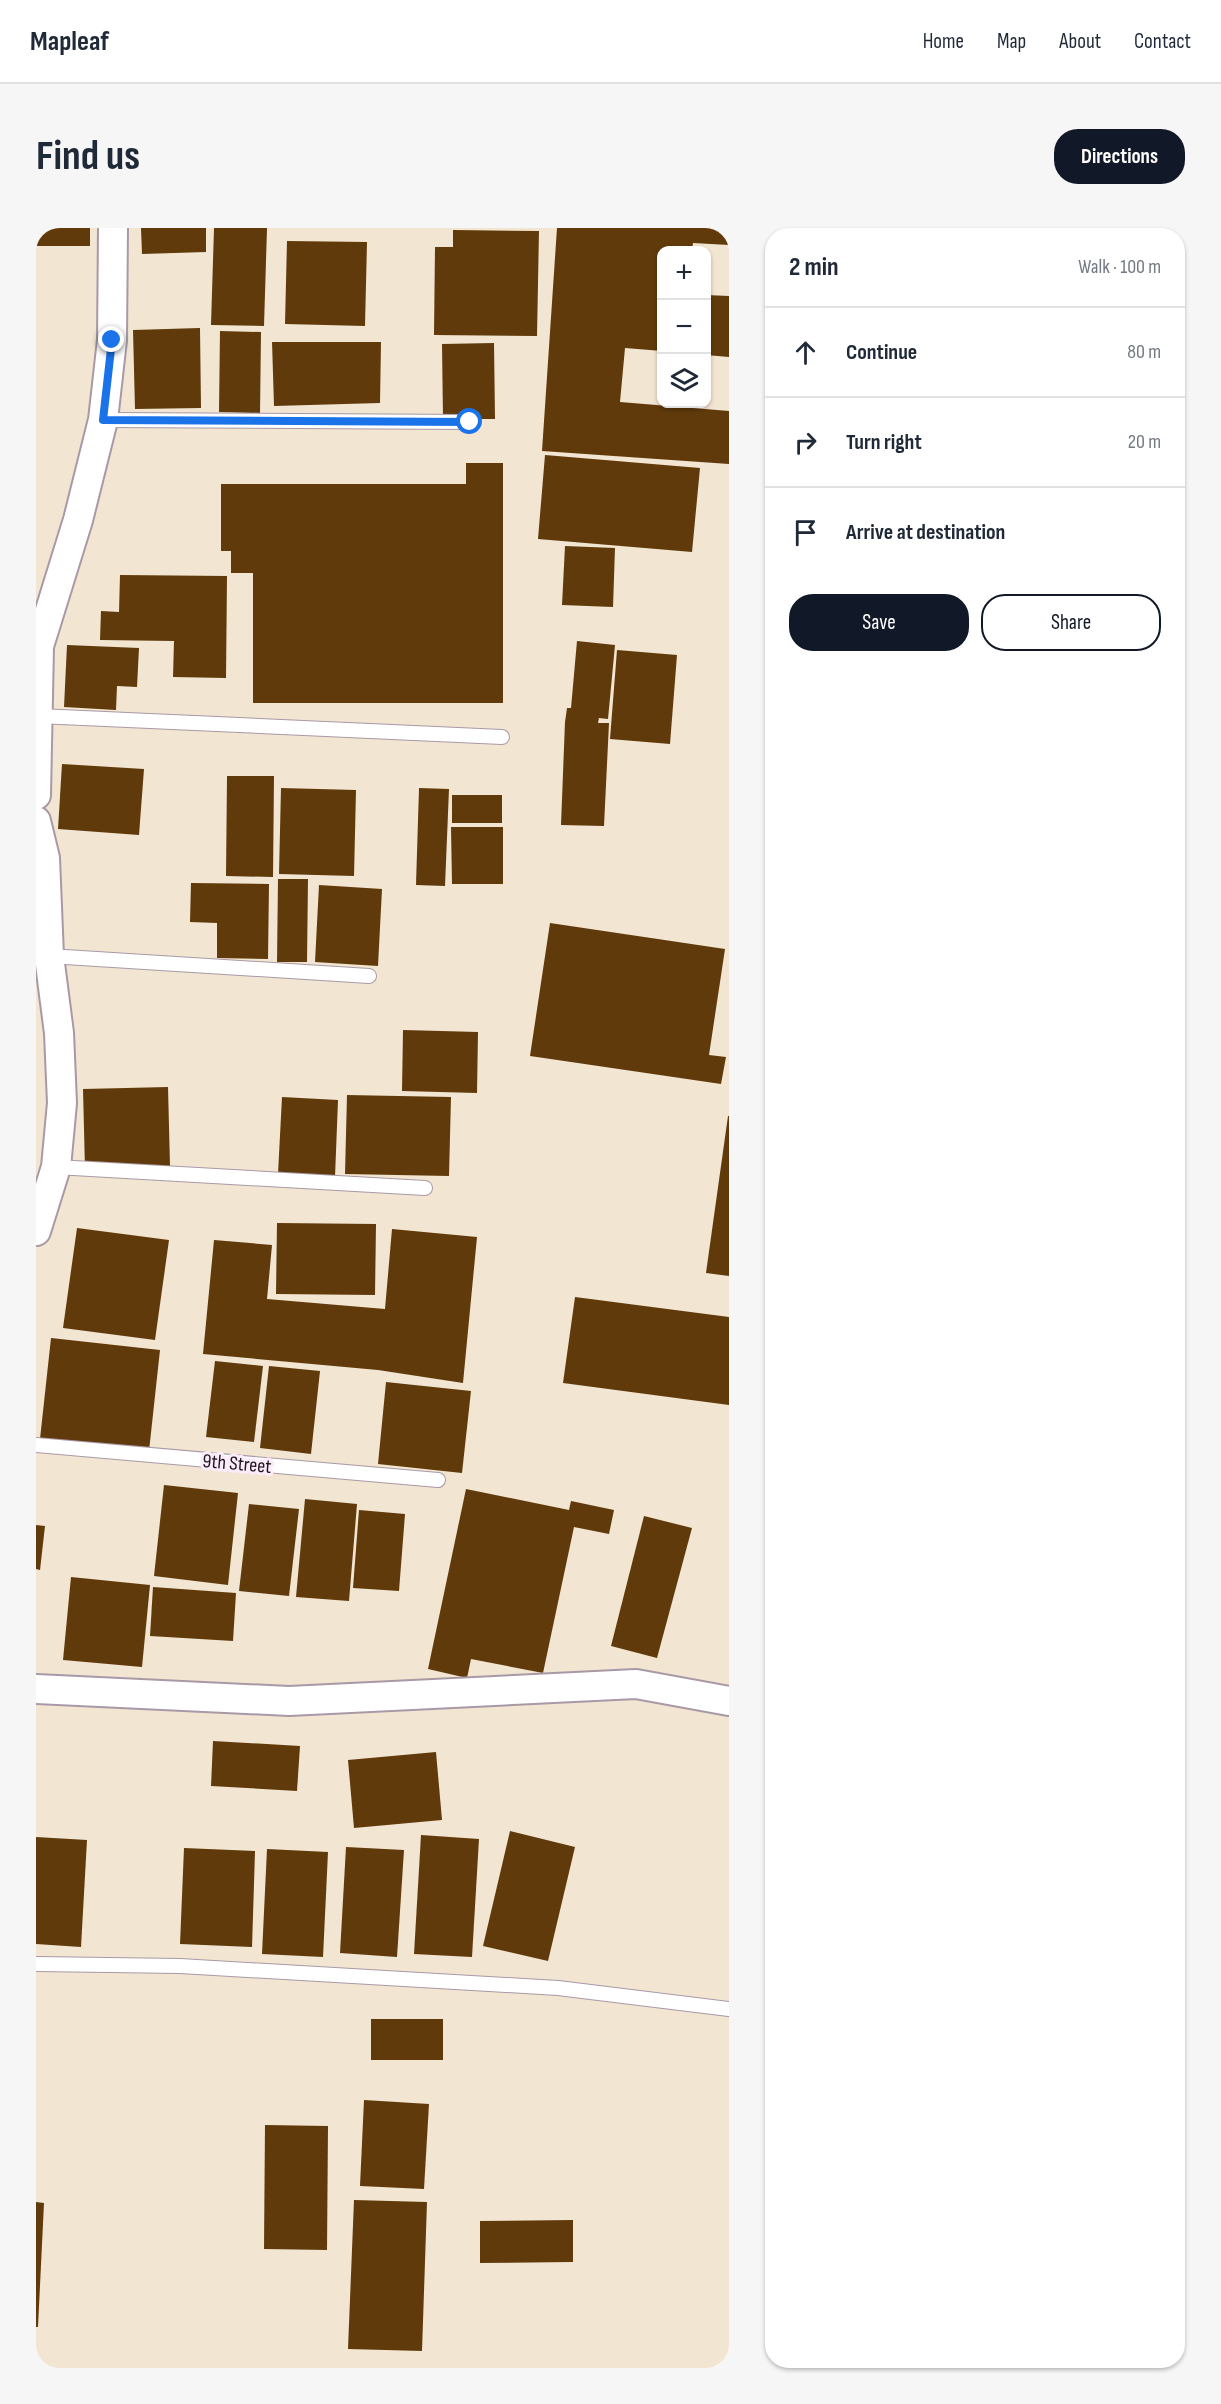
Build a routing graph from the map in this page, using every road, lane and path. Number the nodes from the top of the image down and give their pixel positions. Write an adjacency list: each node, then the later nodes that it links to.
1 (113, 228): 2 (street)
2 (103, 420): 3 (lane); 4 (street)
3 (470, 422)
4 (38, 716): 5 (lane); 6 (street)
5 (502, 737)
6 (36, 795)
7 (36, 821): 8 (street)
8 (50, 956): 9 (lane); 10 (street)
9 (369, 976)
10 (56, 1167): 11 (lane); 12 (street)
11 (425, 1188)
12 (36, 1231)
13 (36, 1445): 14 (lane, 9th Street)
14 (438, 1480)
15 (36, 1689): 16 (street)
16 (729, 1701)
17 (36, 1964): 18 (lane)
18 (729, 2009)

